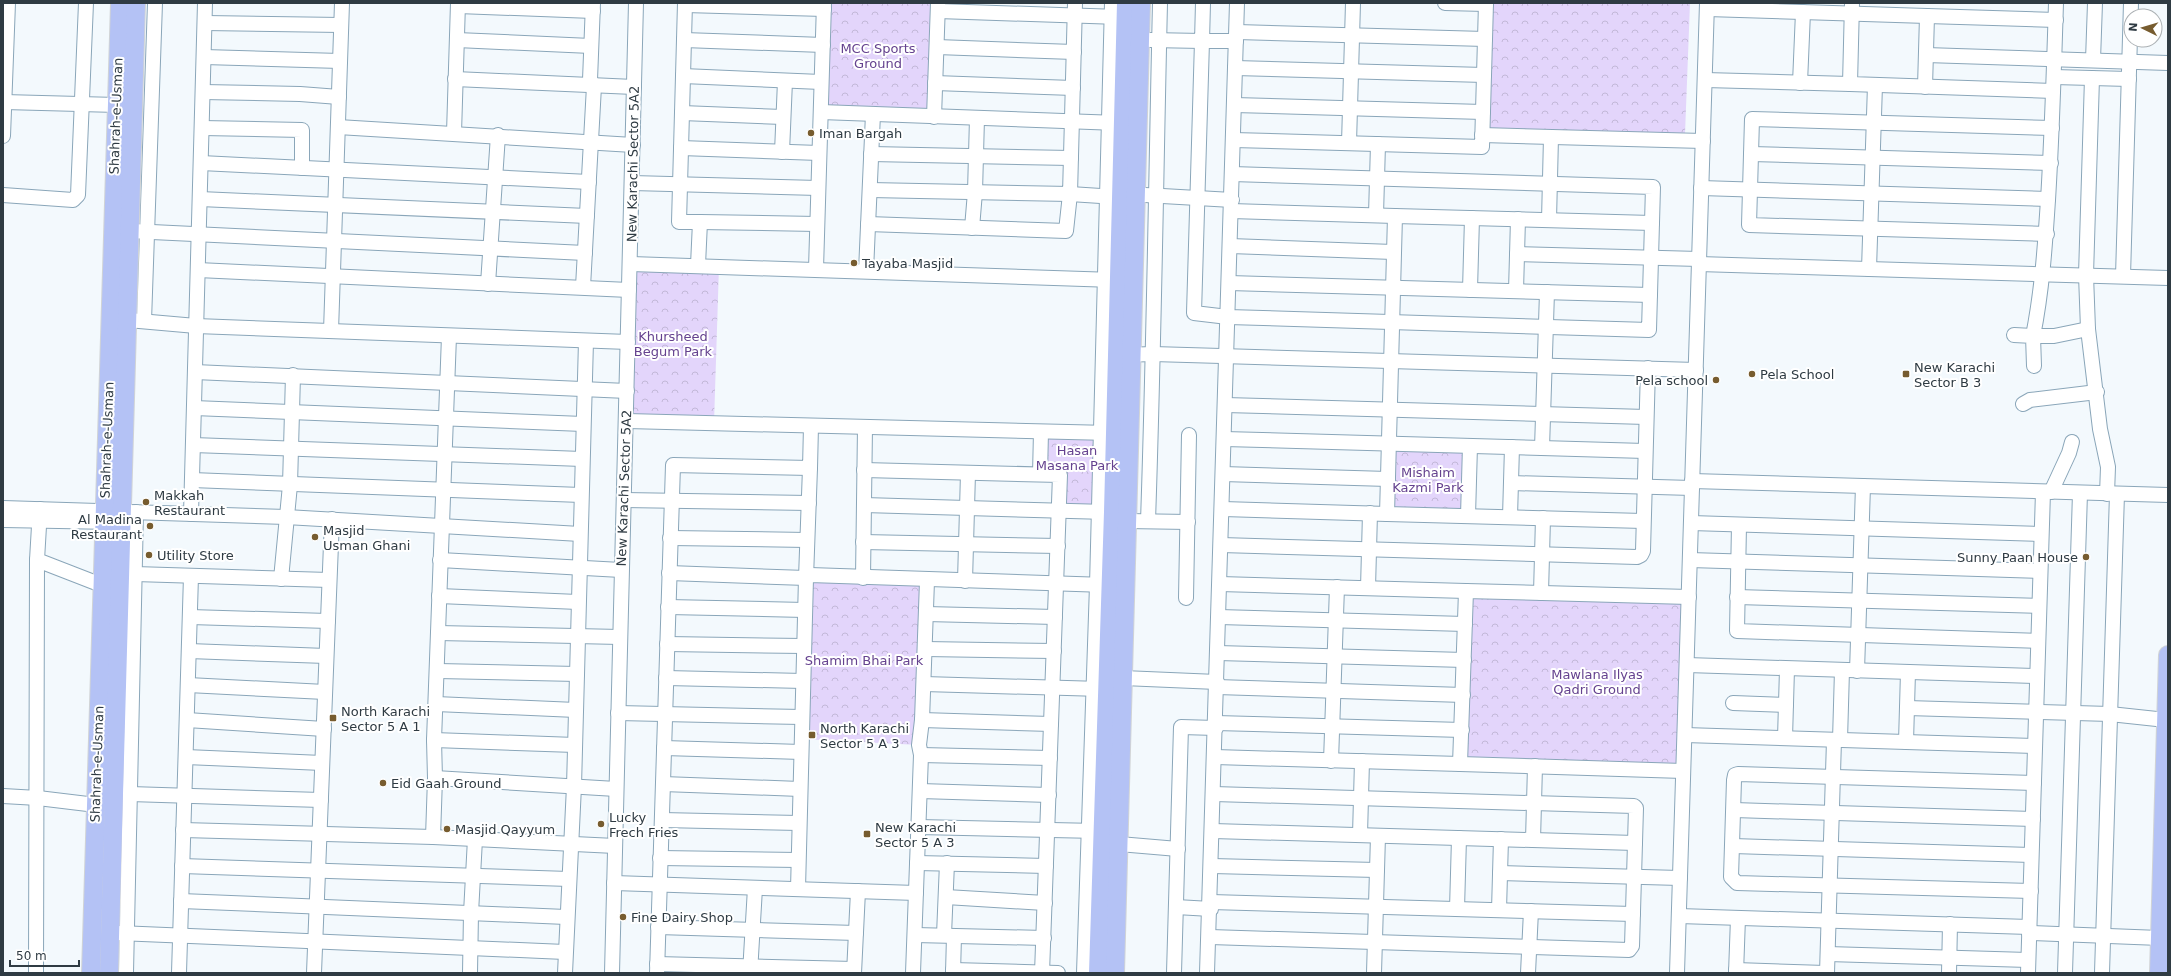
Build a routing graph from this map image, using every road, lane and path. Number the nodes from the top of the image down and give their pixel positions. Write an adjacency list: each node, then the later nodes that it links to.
1 (8, 3): 34 (street)
2 (86, 3): 76 (street)
3 (120, 3): 77 (main road, Shahrah-e-Usman)
4 (136, 3): 152 (main road, Shahrah-e-Usman)
5 (155, 3): 152 (street)
6 (205, 3): 32 (street)
7 (342, 3): 33 (street)
8 (636, 3): 70 (street, New Karachi Sector 5A2)
9 (1112, 3): 28 (street)
10 (1141, 3): 40 (main road)
11 (1160, 3): 41 (street)
12 (1203, 3): 42 (street)
13 (1238, 3): 36 (street)
14 (1353, 3): 35 (street)
15 (1444, 3): 21 (street)
16 (2056, 3): 31 (street)
17 (2095, 3): 50 (street)
18 (2131, 3): 52 (street)
19 (458, 4): 24 (street); 38 (street)
20 (685, 4): 22 (street); 39 (street)
21 (1486, 4): 37 (street)
22 (824, 6): 43 (street)
23 (1707, 6): 29 (street); 61 (street)
24 (593, 7): 44 (street)
25 (938, 7): 27 (street); 45 (street)
26 (1852, 8): 29 (street); 30 (street); 66 (street)
27 (1075, 10): 28 (street); 46 (street)
28 (1121, 12): 90 (main road)
29 (1803, 12): 64 (street)
30 (1927, 16): 31 (street); 47 (street)
31 (2056, 20): 49 (street)
32 (205, 23): 33 (street); 48 (street)
33 (341, 25): 51 (street)
34 (5, 34): 75 (street)
35 (1352, 35): 36 (street); 37 (street); 55 (street)
36 (1236, 37): 42 (street); 54 (street)
37 (1485, 39): 56 (street)
38 (457, 40): 44 (street); 59 (street)
39 (684, 40): 43 (street); 57 (street)
40 (1140, 40): 41 (street); 132 (main road)
41 (1159, 40): 42 (street); 133 (street)
42 (1202, 41): 134 (street)
43 (823, 45): 63 (street)
44 (591, 46): 69 (street)
45 (937, 47): 46 (street); 65 (street)
46 (1074, 52): 72 (street)
47 (1926, 56): 49 (street); 71 (street)
48 (204, 57): 51 (street); 73 (street)
49 (2054, 59): 50 (street); 67 (street)
50 (2093, 60): 52 (street)
51 (340, 61): 74 (street)
52 (2129, 62): 53 (street); 60 (street)
53 (2168, 63)
54 (1236, 68): 55 (street); 78 (street)
55 (1351, 71): 56 (street); 79 (street)
56 (1484, 75): 81 (street)
57 (683, 76): 62 (street); 82 (street)
58 (2092, 78): 60 (street); 67 (street); 170 (street)
59 (455, 79): 69 (street); 94 (street)
60 (2129, 79): 172 (street)
61 (1705, 80): 64 (street); 100 (street)
62 (785, 81): 63 (street); 84 (street)
63 (822, 82): 80 (street)
64 (1800, 83): 66 (street)
65 (935, 84): 72 (street); 85 (street)
66 (1850, 84): 68 (street)
67 (2054, 84): 71 (street); 93 (street)
68 (1875, 85): 71 (street); 88 (street)
69 (594, 86): 70 (street); 101 (street)
70 (634, 87): 103 (street, New Karachi Sector 5A2)
71 (1925, 87)
72 (1073, 88): 89 (street)
73 (203, 92): 74 (street); 92 (street)
74 (339, 97): 91 (street)
75 (4, 102): 76 (street); 86 (street)
76 (82, 105): 77 (street); 131 (street)
77 (117, 105): 267 (main road, Shahrah-e-Usman)
78 (1234, 105): 79 (street); 99 (street)
79 (1350, 108): 81 (street); 102 (street)
80 (821, 112): 83 (street); 107 (street)
81 (1483, 112): 96 (street)
82 (682, 113): 84 (street); 105 (street)
83 (873, 114): 85 (street); 108 (street)
84 (783, 117): 106 (street)
85 (934, 117): 87 (street)
86 (3, 118): 97 (street)
87 (977, 118): 89 (street); 110 (street)
88 (1874, 122): 93 (street); 109 (street); 112 (street)
89 (1072, 123): 90 (street); 111 (street)
90 (1115, 123): 132 (main road)
91 (338, 127): 94 (street); 116 (street)
92 (202, 128): 113 (street); 115 (street)
93 (2052, 128): 114 (street)
94 (454, 133): 95 (street)
95 (498, 135): 101 (street); 118 (street)
96 (1482, 135): 98 (street); 104 (street)
97 (3, 136)
98 (1552, 137): 100 (street); 123 (street)
99 (1233, 140): 102 (street); 117 (street)
100 (1703, 141): 125 (street)
101 (591, 142): 103 (street); 120 (street)
102 (1348, 143): 104 (street)
103 (633, 144): 121 (street, New Karachi Sector 5A2)
104 (1378, 144): 119 (street)
105 (681, 148): 106 (street); 122 (street)
106 (782, 152): 107 (street)
107 (819, 153): 124 (street)
108 (871, 154): 110 (street); 126 (street)
109 (1751, 154): 112 (street); 127 (street)
110 (976, 156): 111 (street); 128 (street)
111 (1071, 158): 129 (street)
112 (1873, 158): 114 (street); 130 (street)
113 (201, 163): 115 (street); 135 (street)
114 (2051, 163): 136 (street)
115 (302, 168): 116 (street)
116 (337, 169): 118 (street); 138 (street)
117 (1232, 174): 119 (street); 137 (street)
118 (495, 179): 120 (street); 139 (street)
119 (1377, 179): 123 (street); 140 (street)
120 (589, 182): 141 (street)
121 (632, 183): 122 (street); 163 (street, New Karachi Sector 5A2)
122 (680, 184): 124 (street); 146 (street)
123 (1550, 184): 145 (street); 147 (street)
124 (818, 188): 148 (street)
125 (1701, 188): 127 (street); 162 (street)
126 (870, 190): 128 (street); 149 (street)
127 (1750, 190): 130 (street); 151 (street)
128 (976, 192): 129 (street); 150 (street)
129 (1070, 194): 132 (street); 150 (street)
130 (1872, 194): 136 (street); 151 (street)
131 (3, 195)
132 (1122, 195): 133 (street); 174 (main road); 197 (main road)
133 (1155, 197): 134 (street); 196 (street)
134 (1196, 198): 137 (street); 184 (street)
135 (200, 199): 138 (street); 153 (street)
136 (2048, 200): 154 (street)
137 (1231, 205): 140 (street); 156 (street)
138 (336, 206): 139 (street); 155 (street)
139 (493, 213): 141 (street); 157 (street)
140 (1376, 215): 142 (street)
141 (587, 216): 159 (street)
142 (1395, 216): 143 (street); 158 (street)
143 (1472, 218): 144 (street); 180 (street)
144 (1518, 219): 145 (street); 160 (street)
145 (1549, 220): 147 (street)
146 (700, 222): 148 (street); 164 (street)
147 (1652, 223): 161 (street)
148 (817, 224): 165 (street)
149 (868, 224): 150 (street); 168 (street)
150 (972, 228)
151 (1870, 229): 154 (street); 166 (street)
152 (139, 231): 153 (street); 185 (main road, Shahrah-e-Usman)
153 (199, 233): 155 (street); 167 (street)
154 (2046, 234): 169 (street)
155 (335, 240): 157 (street); 171 (street)
156 (1230, 246): 158 (street); 175 (street)
157 (490, 248): 159 (street); 176 (street)
158 (1394, 252): 178 (street)
159 (585, 253): 177 (street)
160 (1517, 254): 161 (street); 181 (street)
161 (1651, 258): 162 (street); 183 (street)
162 (1699, 261): 166 (street); 203 (street)
163 (631, 264): 164 (street); 179 (street, New Karachi Sector 5A2)
164 (698, 265): 165 (street)
165 (816, 269): 168 (street)
166 (1869, 269): 169 (street)
167 (198, 270): 171 (street); 187 (street)
168 (866, 271): 174 (street)
169 (2043, 274): 170 (street); 193 (street)
170 (2086, 275): 172 (street); 189 (street)
171 (334, 276): 176 (street); 190 (street)
172 (2123, 276): 173 (street)
173 (2168, 278)
174 (1112, 280): 197 (main road); 223 (street)
175 (1229, 283): 178 (street); 184 (street)
176 (488, 284): 177 (street)
177 (583, 287): 179 (street)
178 (1393, 287): 180 (street); 186 (street)
179 (629, 290): 195 (street, New Karachi Sector 5A2)
180 (1470, 290): 181 (street)
181 (1516, 291): 182 (street)
182 (1547, 292): 183 (street); 188 (street)
183 (1650, 295): 188 (street)
184 (1228, 317): 186 (street); 198 (street)
185 (136, 321): 187 (street); 267 (main road, Shahrah-e-Usman)
186 (1391, 322): 188 (street); 199 (street)
187 (196, 326): 190 (street); 204 (street)
188 (1546, 326): 200 (street)
189 (2088, 329): 193 (street); 209 (street)
190 (331, 331): 192 (street)
191 (2014, 334): 193 (street)
192 (450, 336): 194 (street); 206 (street)
193 (2033, 336): 201 (street)
194 (586, 341): 195 (street); 207 (street)
195 (628, 342): 208 (street, New Karachi Sector 5A2)
196 (1153, 354): 197 (street); 198 (street); 274 (street)
197 (1124, 355): 223 (main road); 266 (main road)
198 (1227, 356): 199 (street); 210 (street)
199 (1391, 361): 200 (street); 213 (street)
200 (1545, 366): 202 (street); 215 (street)
201 (2034, 366)
202 (1648, 368): 203 (street); 216 (street)
203 (1696, 370): 245 (street)
204 (195, 372): 205 (street); 212 (street)
205 (293, 375): 206 (street); 214 (street)
206 (448, 382): 207 (street); 217 (street)
207 (585, 390): 208 (street); 219 (street)
208 (626, 391): 218 (street, New Karachi Sector 5A2)
209 (2097, 392): 211 (street); 251 (street)
210 (1226, 404): 213 (street); 225 (street)
211 (2024, 404)
212 (194, 408): 214 (street); 228 (street)
213 (1390, 409): 215 (street); 227 (street)
214 (292, 411): 217 (street); 230 (street)
215 (1543, 414): 216 (street); 232 (street)
216 (1646, 417): 233 (street)
217 (446, 419): 219 (street); 234 (street)
218 (626, 420): 220 (street); 254 (street, New Karachi Sector 5A2)
219 (583, 424): 235 (street)
220 (811, 426): 221 (street); 236 (street)
221 (865, 427): 222 (street); 237 (street)
222 (1041, 432): 223 (street); 239 (street)
223 (1107, 433): 266 (main road)
224 (1189, 435): 276 (street)
225 (1224, 439): 227 (street); 240 (street)
226 (2072, 442): 249 (street)
227 (1389, 444): 229 (street); 241 (street)
228 (193, 445): 230 (street); 242 (street)
229 (1470, 446): 231 (street); 268 (street)
230 (291, 447): 234 (street); 244 (street)
231 (1512, 448): 232 (street); 243 (street)
232 (1542, 448): 233 (street)
233 (1645, 451): 247 (street)
234 (444, 454): 235 (street); 248 (street)
235 (582, 459): 252 (street)
236 (810, 468): 255 (street); 256 (street)
237 (864, 470): 238 (street); 257 (street)
238 (968, 473): 239 (street); 259 (street)
239 (1040, 474): 261 (street)
240 (1223, 474): 241 (street); 260 (street)
241 (1388, 479): 264 (street)
242 (192, 480): 244 (street); 263 (street)
243 (1511, 483): 247 (street); 270 (street)
244 (290, 485): 248 (street); 269 (street)
245 (1692, 485): 246 (street); 247 (street); 277 (street)
246 (1863, 486): 249 (street); 280 (street)
247 (1644, 487): 275 (street)
248 (442, 490): 252 (street); 278 (street)
249 (2047, 492): 250 (street); 282 (street)
250 (2080, 493): 251 (street); 373 (street)
251 (2112, 494): 253 (street); 375 (street)
252 (581, 496): 281 (street)
253 (2168, 496)
254 (624, 500): 255 (street); 297 (street, New Karachi Sector 5A2)
255 (672, 502): 256 (street); 283 (street)
256 (809, 503): 284 (street)
257 (864, 505): 259 (street); 285 (street)
258 (3, 508): 265 (street)
259 (967, 508): 261 (street); 286 (street)
260 (1222, 509): 262 (street); 287 (street)
261 (1059, 512): 266 (street); 288 (street)
262 (1370, 513): 264 (street); 289 (street)
263 (191, 514): 267 (street); 269 (street)
264 (1387, 514): 268 (street)
265 (39, 515): 267 (street); 273 (street); 291 (street)
266 (1113, 515): 274 (street); 310 (main road); 356 (main road)
267 (118, 516): 299 (main road, Shahrah-e-Usman); 311 (main road, Shahrah-e-Usman)
268 (1468, 516): 270 (street)
269 (286, 517): 272 (street); 304 (street)
270 (1510, 517): 271 (street)
271 (1543, 518): 275 (street); 290 (street)
272 (332, 519): 278 (street); 305 (street)
273 (3, 520)
274 (1148, 521): 276 (street)
275 (1643, 521): 290 (street)
276 (1188, 522): 319 (street)
277 (1691, 523): 279 (street); 293 (street)
278 (441, 525): 281 (street); 292 (street)
279 (1739, 525): 280 (street); 294 (street)
280 (1862, 529): 282 (street); 295 (street)
281 (580, 534): 296 (street)
282 (2041, 534): 298 (street)
283 (670, 538): 284 (street); 300 (street)
284 (807, 540): 302 (street)
285 (863, 542): 286 (street); 303 (street)
286 (966, 544): 288 (street); 307 (street)
287 (1221, 545): 289 (street); 309 (street)
288 (1058, 546): 308 (street)
289 (1369, 549): 290 (street); 313 (street)
290 (1542, 554): 315 (street)
291 (37, 560): 311 (street); 417 (street)
292 (440, 560): 296 (street); 316 (street)
293 (1690, 560): 294 (street); 317 (street)
294 (1738, 562): 295 (street); 318 (street)
295 (1860, 565): 298 (street); 320 (street)
296 (580, 568): 297 (street); 321 (street)
297 (622, 570): 335 (street, New Karachi Sector 5A2)
298 (2040, 571): 322 (street)
299 (128, 573): 301 (street); 412 (street); 491 (main road, Shahrah-e-Usman)
300 (669, 573): 302 (street); 323 (street)
301 (191, 576): 304 (street); 326 (street)
302 (806, 578): 303 (street); 324 (street)
303 (863, 578): 306 (street)
304 (281, 579): 305 (street)
305 (330, 580): 330 (street)
306 (927, 581): 307 (street); 325 (street)
307 (965, 581): 308 (street)
308 (1056, 583): 310 (street); 327 (street)
309 (1220, 584): 312 (street); 328 (street)
310 (1104, 585): 362 (main road)
311 (104, 586): 421 (main road, Shahrah-e-Usman)
312 (1336, 587): 313 (street); 329 (street)
313 (1368, 588): 314 (street)
314 (1466, 591): 315 (street); 331 (street)
315 (1541, 593): 317 (street)
316 (440, 596): 321 (street); 332 (street)
317 (1689, 597): 347 (street)
318 (1737, 597): 320 (street); 333 (street)
319 (1186, 598)
320 (1859, 601): 322 (street); 333 (street)
321 (578, 602): 334 (street)
322 (2039, 606): 336 (street)
323 (668, 607): 324 (street); 337 (street)
324 (805, 610): 338 (street)
325 (926, 614): 327 (street); 339 (street)
326 (190, 617): 330 (street); 340 (street)
327 (1055, 617): 341 (street)
328 (1219, 617): 329 (street); 342 (street)
329 (1336, 620): 331 (street); 345 (street)
330 (328, 621): 344 (street)
331 (1465, 624): 346 (street)
332 (438, 633): 334 (street); 350 (street)
333 (1858, 636): 336 (street); 351 (street)
334 (578, 637): 335 (street); 353 (street)
335 (620, 638): 372 (street, New Karachi Sector 5A2)
336 (2038, 641): 354 (street)
337 (667, 644): 338 (street); 355 (street)
338 (804, 646): 357 (street)
339 (925, 649): 341 (street); 358 (street)
340 (189, 651): 344 (street); 359 (street)
341 (1054, 652): 361 (street)
342 (1218, 653): 345 (street); 360 (street)
343 (2168, 655): 379 (main road)
344 (326, 656): 364 (street)
345 (1334, 656): 346 (street); 363 (street)
346 (1464, 660): 365 (street)
347 (1687, 666): 348 (street); 385 (street)
348 (1787, 669): 349 (street); 368 (street)
349 (1842, 670): 351 (street); 388 (street)
350 (438, 671): 353 (street); 367 (street)
351 (1857, 671): 352 (street)
352 (1908, 672): 354 (street); 369 (street)
353 (577, 674): 370 (street)
354 (2037, 676): 371 (street)
355 (666, 678): 357 (street); 374 (street)
356 (1123, 678): 360 (street); 442 (main road)
357 (803, 681): 376 (street)
358 (924, 684): 361 (street); 378 (street)
359 (188, 685): 364 (street); 377 (street)
360 (1217, 685): 363 (street); 381 (street)
361 (1053, 688): 362 (street); 380 (street)
362 (1100, 689): 430 (main road)
363 (1334, 691): 365 (street); 382 (street)
364 (325, 692): 383 (street)
365 (1463, 695): 384 (street)
366 (1733, 703): 368 (street)
367 (436, 704): 370 (street); 387 (street)
368 (1786, 705): 386 (street)
369 (1907, 708): 371 (street); 389 (street)
370 (576, 710): 390 (street)
371 (2036, 712): 373 (street); 391 (street)
372 (618, 713): 374 (street); 410 (street, New Karachi Sector 5A2)
373 (2073, 713): 375 (street); 493 (street)
374 (665, 714): 376 (street); 392 (street)
375 (2110, 714): 379 (street); 497 (street)
376 (802, 717): 393 (street)
377 (187, 720): 383 (street); 395 (street)
378 (922, 720): 380 (street); 394 (street)
379 (2166, 720): 455 (main road)
380 (1051, 724): 397 (street)
381 (1216, 725): 382 (street); 396 (street); 445 (street)
382 (1332, 726): 384 (street); 398 (street)
383 (324, 729): 400 (street)
384 (1462, 730): 401 (street)
385 (1684, 735): 386 (street); 403 (street)
386 (1785, 738): 388 (street)
387 (434, 740): 390 (street); 405 (street)
388 (1837, 740): 389 (street); 404 (street)
389 (1906, 742): 391 (street)
390 (575, 746): 408 (street)
391 (2035, 746): 406 (street)
392 (664, 748): 393 (street); 407 (street)
393 (801, 752): 409 (street)
394 (921, 756): 397 (street); 411 (street)
395 (186, 757): 400 (street); 414 (street)
396 (1215, 757): 398 (street); 413 (street)
397 (1050, 758): 415 (street)
398 (1331, 761): 399 (street)
399 (1362, 761): 401 (street); 418 (street)
400 (322, 763): 419 (street)
401 (1460, 764): 402 (street)
402 (1535, 766): 403 (street); 420 (street)
403 (1683, 771): 461 (street)
404 (1833, 777): 406 (street); 422 (street); 423 (street)
405 (436, 778): 408 (street); 435 (street)
406 (2034, 783): 424 (street)
407 (663, 784): 409 (street); 425 (street)
408 (574, 786): 410 (street); 441 (street)
409 (800, 789): 426 (street)
410 (616, 790): 443 (street, New Karachi Sector 5A2)
411 (920, 791): 415 (street); 427 (street)
412 (130, 794): 414 (street); 491 (street)
413 (1214, 794): 418 (street); 431 (street)
414 (184, 795): 419 (street); 428 (street)
415 (1049, 795): 429 (street)
416 (3, 796): 417 (street)
417 (38, 798): 421 (street); 514 (street)
418 (1361, 798): 420 (street); 433 (street)
419 (321, 800): 432 (street)
420 (1534, 803): 439 (street); 440 (street)
421 (96, 805): 515 (main road, Shahrah-e-Usman)
422 (1734, 810): 423 (street); 444 (street)
423 (1832, 813): 424 (street); 446 (street)
424 (2033, 819): 447 (street)
425 (662, 820): 426 (street); 448 (street)
426 (799, 823): 449 (street)
427 (918, 827): 429 (street); 450 (street)
428 (183, 830): 432 (street); 452 (street)
429 (1047, 831): 430 (street); 453 (street)
430 (1096, 831): 527 (street); 528 (main road)
431 (1213, 831): 433 (street); 454 (street)
432 (320, 835): 435 (street); 456 (street)
433 (1360, 835): 434 (street)
434 (1378, 836): 436 (street); 457 (street)
435 (433, 837): 437 (street)
436 (1459, 838): 438 (street); 478 (street)
437 (475, 839): 441 (street); 459 (street)
438 (1501, 839): 439 (street); 458 (street)
439 (1533, 840): 440 (street)
440 (1635, 843): 460 (street)
441 (571, 844): 443 (street); 462 (street)
442 (1119, 844): 445 (street); 529 (main road)
443 (615, 846): 463 (street, New Karachi Sector 5A2)
444 (1732, 846): 446 (street); 465 (street)
445 (1178, 849): 477 (street)
446 (1831, 849): 447 (street); 465 (street)
447 (2032, 856): 469 (street)
448 (660, 858): 449 (street); 464 (street)
449 (798, 860): 467 (street)
450 (917, 863): 451 (street); 470 (street)
451 (947, 863): 453 (street); 471 (street)
452 (182, 866): 456 (street); 472 (street)
453 (1046, 866): 473 (street)
454 (1212, 866): 457 (street); 474 (street)
455 (2164, 869): 500 (main road)
456 (318, 870): 459 (street); 475 (street)
457 (1377, 870): 476 (street)
458 (1500, 873): 460 (street); 479 (street)
459 (474, 877): 462 (street); 481 (street)
460 (1634, 877): 461 (street); 482 (street)
461 (1680, 878): 483 (street)
462 (569, 879): 484 (street)
463 (614, 883): 464 (street); 523 (street, New Karachi Sector 5A2)
464 (659, 884): 466 (street); 488 (street)
465 (1830, 885): 469 (street); 486 (street)
466 (755, 888): 467 (street); 489 (street)
467 (798, 889): 468 (street)
468 (858, 891): 470 (street); 492 (street)
469 (2030, 891): 490 (street)
470 (916, 893): 495 (street)
471 (946, 897): 473 (street); 496 (street)
472 (181, 900): 475 (street); 494 (street)
473 (1045, 903): 498 (street)
474 (1211, 905): 476 (street); 477 (street); 499 (street)
475 (317, 907): 481 (street); 501 (street)
476 (1376, 907): 478 (street); 502 (street)
477 (1176, 908): 530 (street)
478 (1457, 909): 479 (street)
479 (1499, 910): 480 (street)
480 (1531, 911): 482 (street); 503 (street)
481 (471, 913): 484 (street); 504 (street)
482 (1633, 914): 503 (street)
483 (1679, 916): 485 (street); 534 (street)
484 (566, 917): 505 (street)
485 (1738, 918): 486 (street); 513 (street)
486 (1829, 921): 487 (street); 506 (street)
487 (1950, 924): 490 (street); 507 (street)
488 (658, 927): 489 (street); 509 (street)
489 (752, 930): 492 (street); 510 (street)
490 (2029, 930): 493 (street); 508 (street)
491 (118, 933): 494 (street); 516 (main road, Shahrah-e-Usman); 517 (street)
492 (856, 933): 511 (street)
493 (2067, 934): 497 (street); 537 (street)
494 (180, 935): 501 (street); 519 (street)
495 (914, 935): 496 (street); 524 (street)
496 (949, 936): 498 (street); 512 (street)
497 (2104, 936): 500 (street); 538 (street)
498 (1044, 938): 525 (street)
499 (1210, 938): 502 (street); 531 (street)
500 (2160, 938): 539 (main road)
501 (316, 942): 504 (street); 520 (street)
502 (1375, 942): 503 (street); 532 (street)
503 (1529, 947): 533 (street)
504 (470, 948): 505 (street); 521 (street)
505 (565, 952): 522 (street)
506 (1828, 954): 507 (street); 535 (street)
507 (1949, 958): 508 (street); 536 (street)
508 (2028, 967)
509 (657, 969): 510 (street)
510 (750, 970): 511 (street)
511 (854, 971)
512 (953, 971): 525 (street)
513 (1736, 972): 535 (street)
514 (36, 973)
515 (91, 973)
516 (109, 973)
517 (126, 973): 518 (street)
518 (134, 973)
519 (179, 973)
520 (314, 973)
521 (470, 973)
522 (565, 973)
523 (612, 973)
524 (913, 973)
525 (1042, 973): 526 (street)
526 (1058, 973)
527 (1084, 973)
528 (1098, 973)
529 (1115, 973)
530 (1174, 973)
531 (1208, 973)
532 (1374, 973)
533 (1528, 973)
534 (1677, 973)
535 (1826, 973)
536 (1949, 973)
537 (2066, 973)
538 (2102, 973)
539 (2159, 973)

